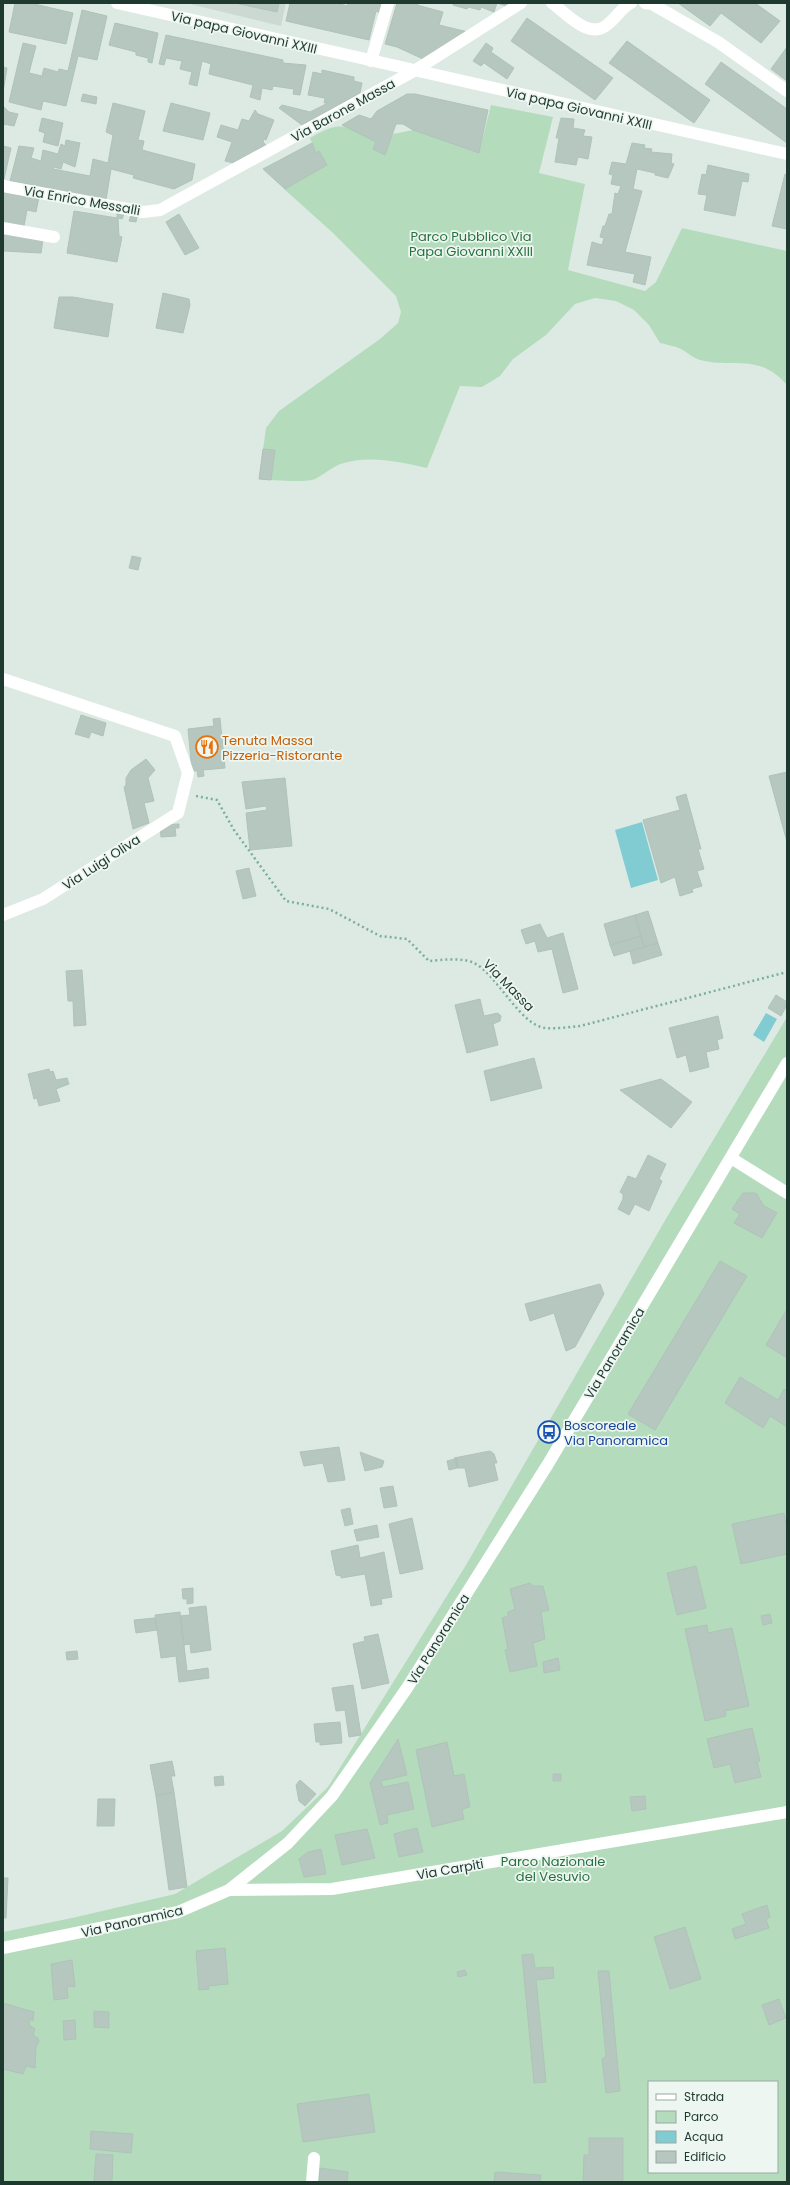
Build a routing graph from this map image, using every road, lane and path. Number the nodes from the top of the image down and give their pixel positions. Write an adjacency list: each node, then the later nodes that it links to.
1 (117, 3): 7 (street, Via papa Giovanni XXIII)
2 (388, 3): 7 (street)
3 (521, 3): 8 (street, Via Barone Massa)
4 (552, 3): 5 (street)
5 (631, 3)
6 (645, 3): 9 (street)
7 (371, 62): 8 (street, Via papa Giovanni XXIII)
8 (414, 71): 10 (street, Via papa Giovanni XXIII); 12 (street, Via Barone Massa)
9 (787, 91)
10 (787, 154)
11 (3, 186): 12 (street, Via Enrico Messalli)
12 (160, 210)
13 (3, 228): 14 (street)
14 (54, 237)
15 (3, 679): 16 (street, Via Luigi Oliva)
16 (184, 794): 17 (street, Via Luigi Oliva); 18 (path, Via Massa)
17 (3, 915)
18 (787, 972)
19 (787, 1063): 20 (street, Via Panoramica)
20 (731, 1158): 21 (street); 23 (street, Via Panoramica)
21 (787, 1193)
22 (787, 1812): 23 (street, Via Carpiti)
23 (229, 1890): 24 (street, Via Panoramica)
24 (3, 1948)
25 (314, 2158): 26 (street)
26 (312, 2182)

